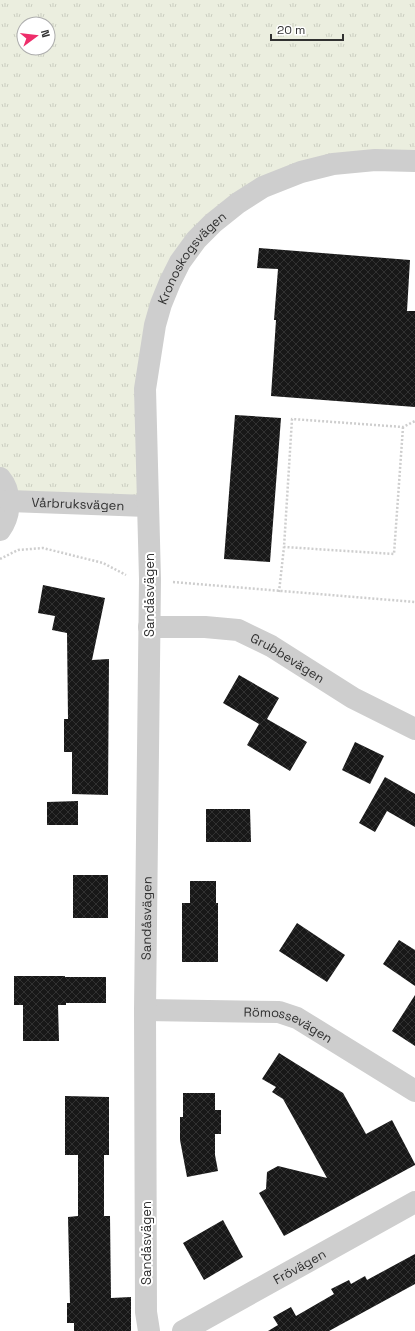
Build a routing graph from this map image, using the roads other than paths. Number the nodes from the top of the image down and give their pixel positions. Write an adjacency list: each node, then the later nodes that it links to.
1 (415, 161): 4 (street, Kronoskogsvägen)
2 (0, 478): 3 (street)
3 (9, 501): 4 (street, Vårbruksvägen); 5 (street)
4 (147, 506): 6 (street, Sandåsvägen)
5 (0, 530)
6 (149, 627): 7 (street, Grubbevägen); 8 (street, Sandåsvägen)
7 (415, 729)
8 (145, 1010): 9 (street, Römossevägen); 11 (street, Sandåsvägen)
9 (415, 1091)
10 (415, 1202): 12 (street, Frövägen)
11 (149, 1331)
12 (183, 1331)

